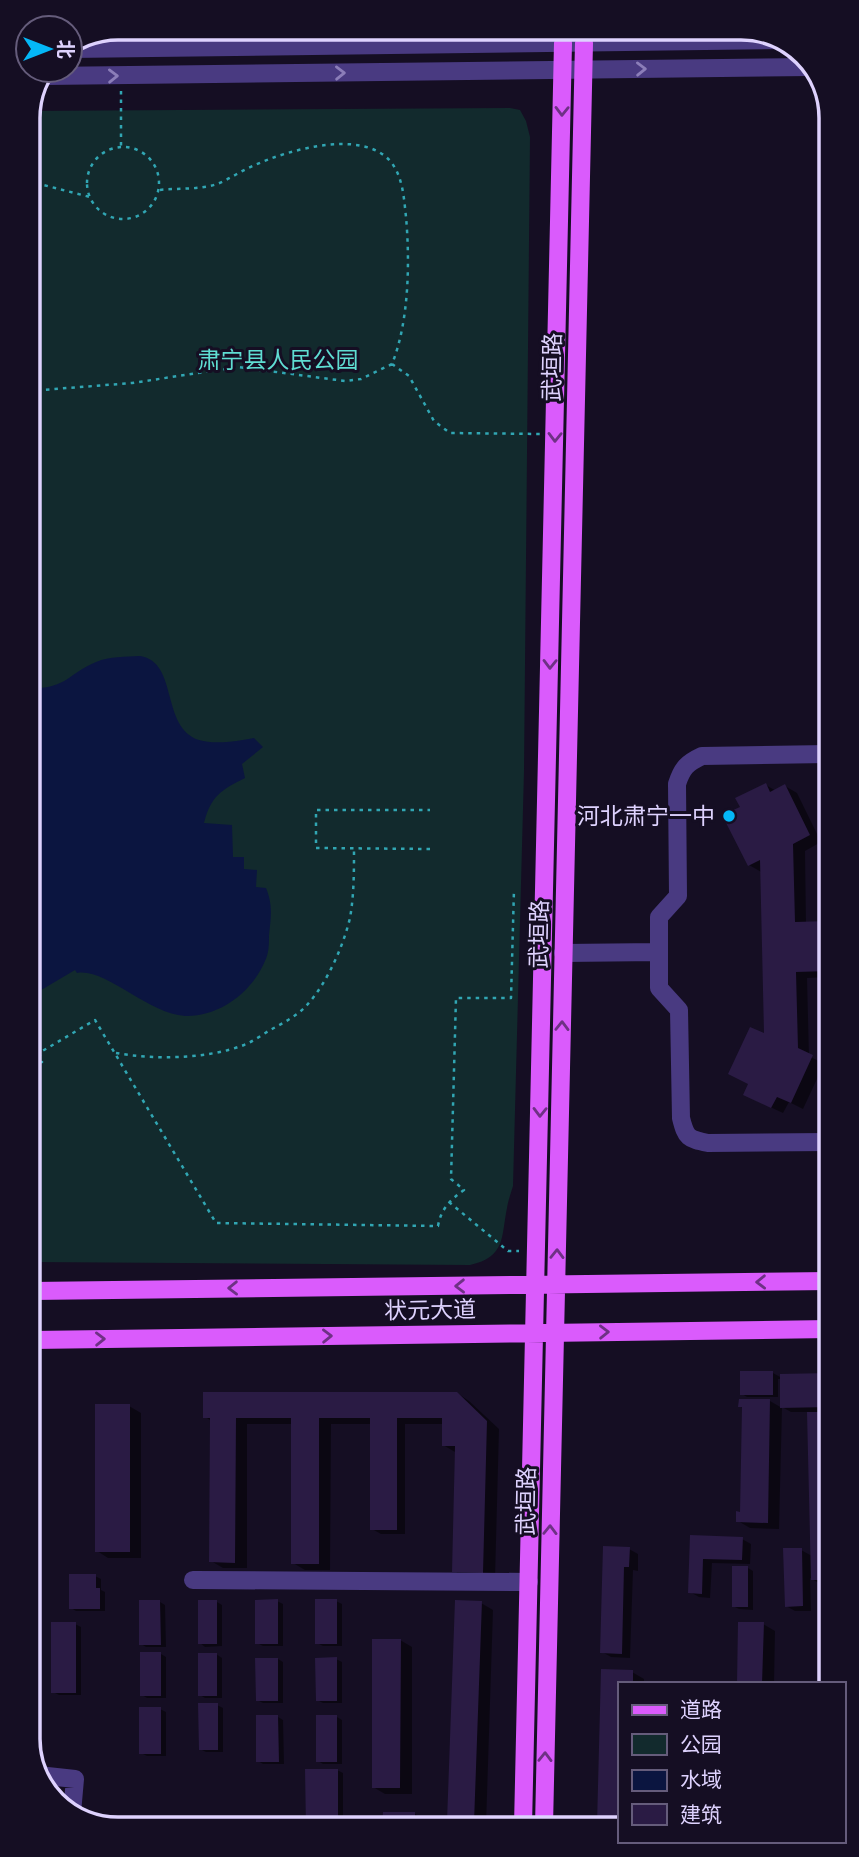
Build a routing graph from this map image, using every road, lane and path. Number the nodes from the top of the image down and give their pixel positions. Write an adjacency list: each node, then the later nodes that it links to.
1 (314, 40): 6 (street)
2 (503, 40): 4 (street)
3 (748, 40): 5 (street)
4 (564, 43): 5 (street); 8 (main road, 武垣路)
5 (584, 43): 9 (main road, 武垣路)
6 (84, 48)
7 (800, 67): 9 (street, one-way to 7)
8 (563, 70): 9 (street); 11 (street, one-way to 8); 18 (main road, 武垣路, one-way to 18)
9 (583, 70): 25 (main road, 武垣路)
10 (84, 75): 11 (street, one-way to 11)
11 (120, 75): 12 (path)
12 (121, 147): 14 (path); 15 (path)
13 (40, 184): 15 (path)
14 (159, 190): 15 (path); 16 (path)
15 (90, 197)
16 (392, 364): 17 (path); 18 (path)
17 (40, 390)
18 (555, 435): 30 (main road, 武垣路, one-way to 30)
19 (819, 754): 24 (street)
20 (430, 810): 21 (path)
21 (354, 849): 22 (path); 27 (path)
22 (430, 849)
23 (514, 889): 29 (path)
24 (659, 952): 25 (street); 28 (street)
25 (564, 953): 32 (main road, 武垣路, one-way to 25)
26 (40, 1052): 27 (path)
27 (114, 1052): 29 (path)
28 (819, 1142)
29 (449, 1202): 30 (path)
30 (536, 1252): 33 (main road, 武垣路)
31 (819, 1281): 32 (main road, 状元大道, one-way to 32)
32 (556, 1284): 33 (main road, 状元大道); 37 (main road, 武垣路)
33 (536, 1285): 34 (main road, 状元大道, one-way to 34); 36 (main road, 武垣路)
34 (40, 1291)
35 (819, 1329): 37 (main road, 状元大道, one-way to 35)
36 (534, 1333): 37 (main road, 状元大道); 38 (main road, 状元大道, one-way to 36); 40 (main road, 武垣路)
37 (555, 1333): 44 (main road, 武垣路, one-way to 37)
38 (40, 1340)
39 (193, 1580): 40 (street)
40 (529, 1582): 43 (main road, 武垣路)
41 (50, 1776): 42 (street)
42 (73, 1802)
43 (523, 1817)
44 (544, 1817)

